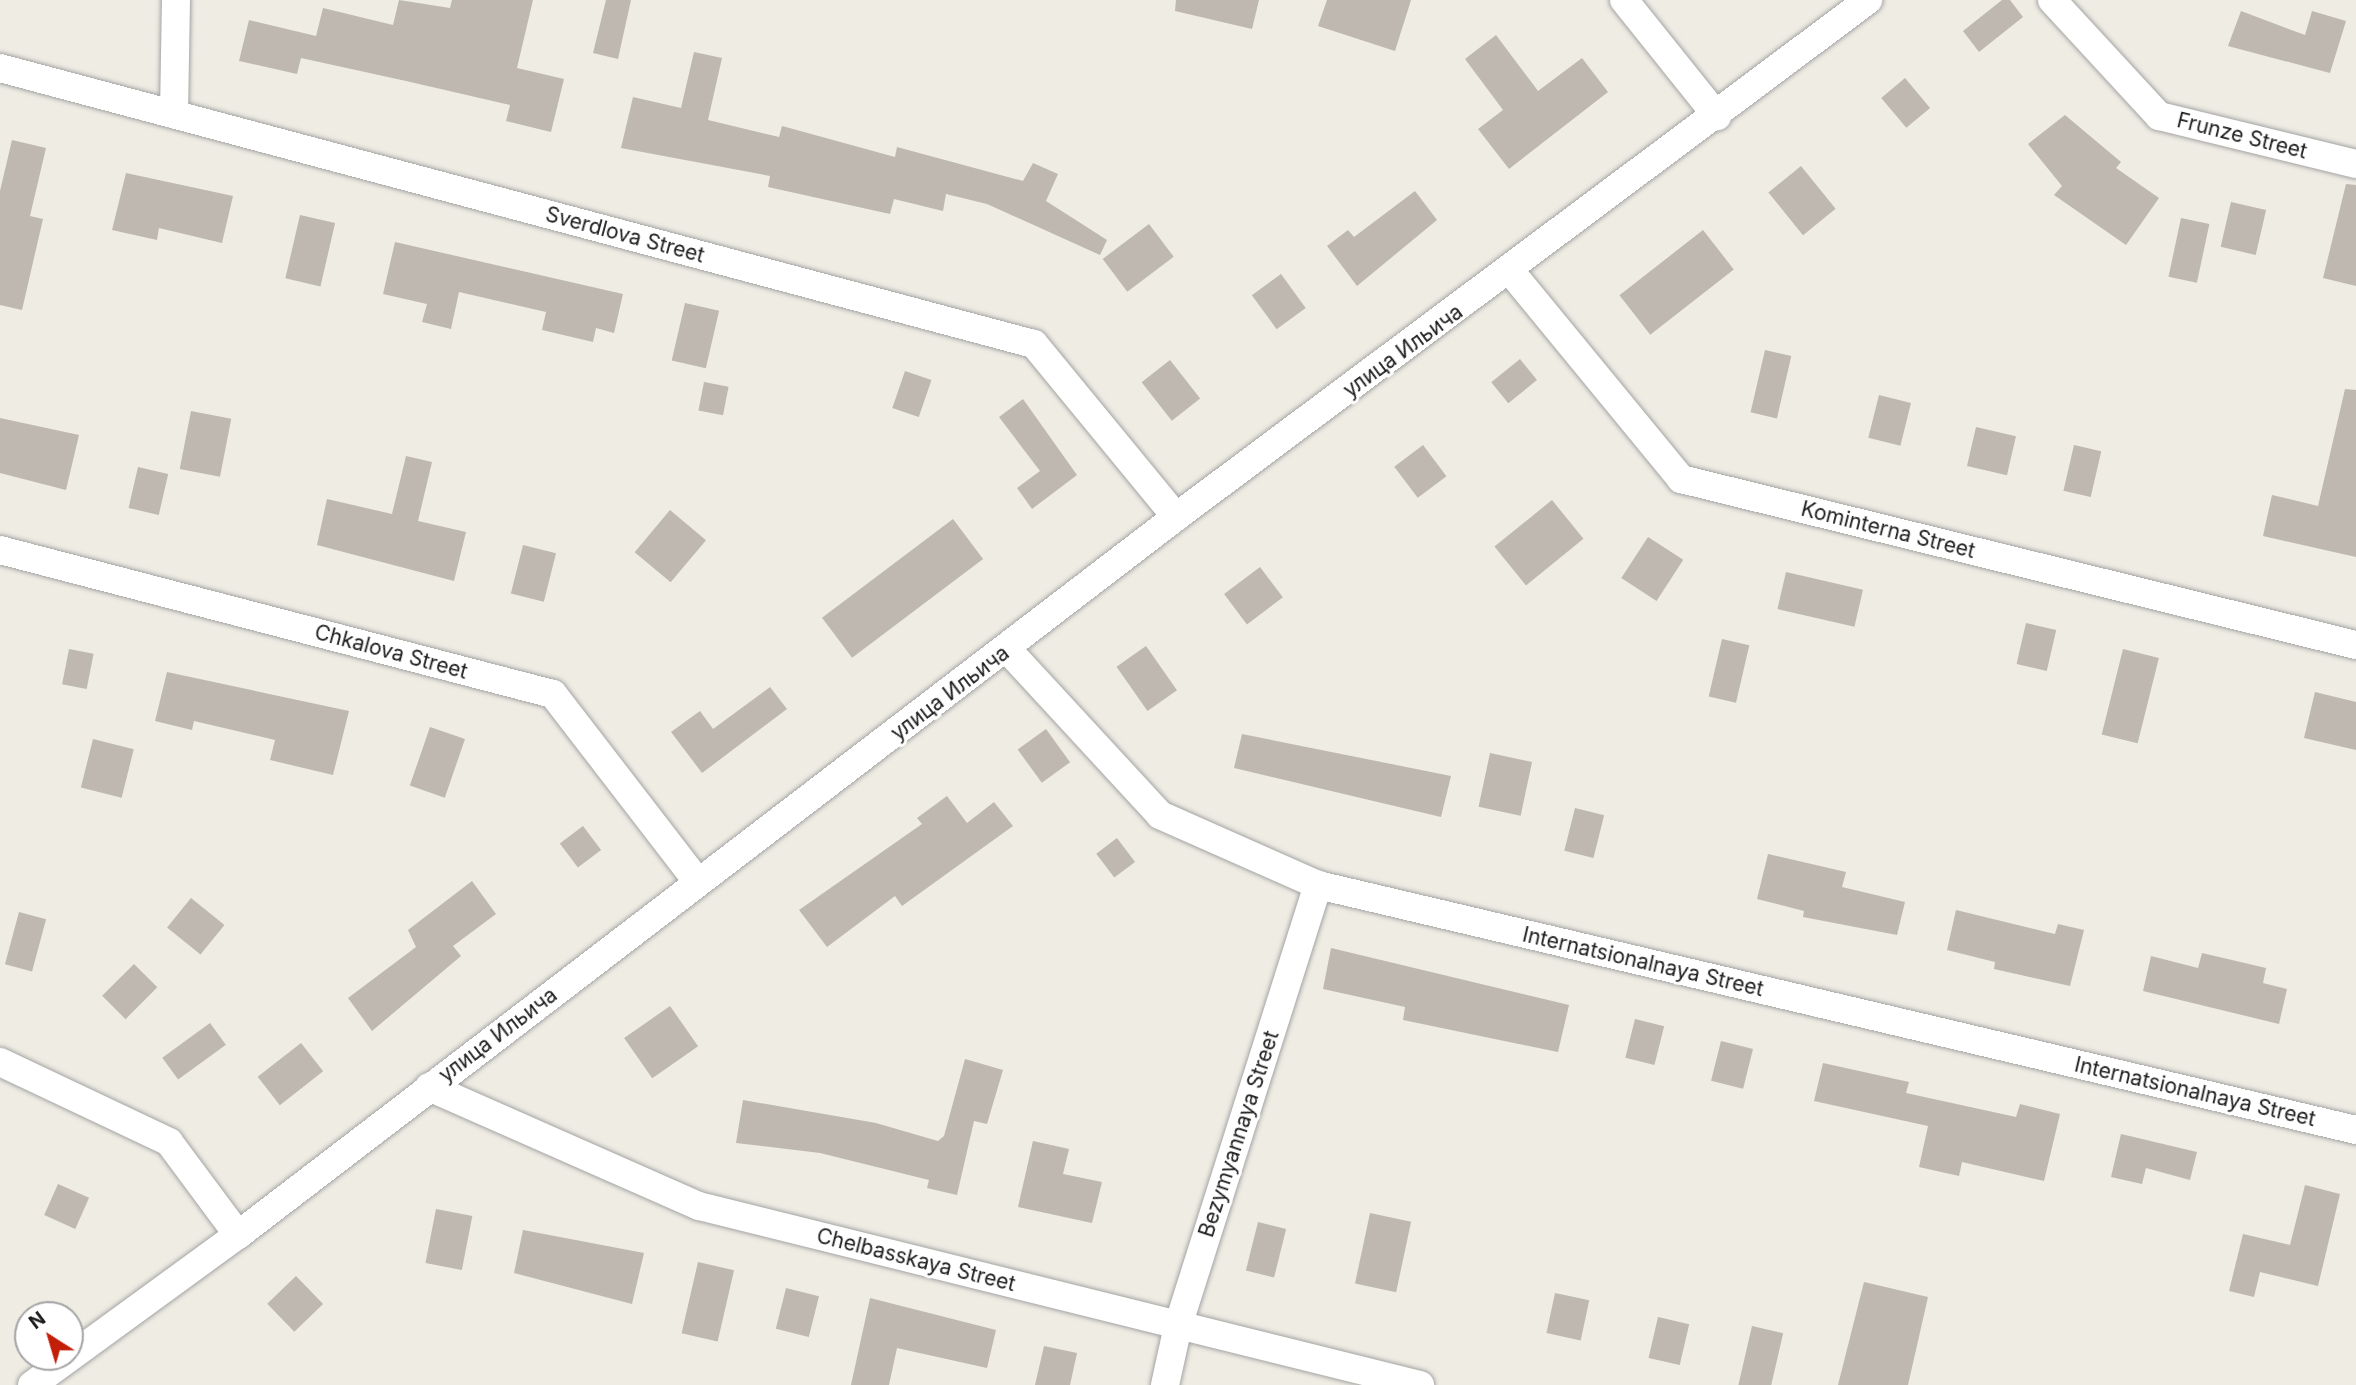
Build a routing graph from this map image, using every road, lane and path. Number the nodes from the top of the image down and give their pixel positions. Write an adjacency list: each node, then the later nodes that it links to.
1 (176, 0): 6 (street)
2 (1624, 0): 7 (street)
3 (1868, 0): 7 (street, улица Ильича)
4 (2052, 0): 8 (street, Frunze Street)
5 (0, 68): 6 (street, Sverdlova Street)
6 (174, 114): 10 (street, Sverdlova Street)
7 (1717, 116): 9 (street, улица Ильича)
8 (2356, 164)
9 (1511, 272): 10 (street, улица Ильича); 12 (street, Kominterna Street)
10 (1176, 517): 13 (street, улица Ильича)
11 (0, 550): 14 (street, Chkalova Street)
12 (2356, 645)
13 (1008, 650): 14 (street, улица Ильича); 15 (street, Internatsionalnaya Street)
14 (698, 882): 17 (street, улица Ильича)
15 (1318, 885): 18 (street, Internatsionalnaya Street); 20 (street, Bezymyannaya Street)
16 (0, 1062): 19 (street)
17 (429, 1087): 19 (street, улица Ильича); 20 (street, Chelbasskaya Street)
18 (2356, 1130)
19 (238, 1235): 21 (street, улица Ильича)
20 (1178, 1326): 22 (street, Bezymyannaya Street); 23 (street, Chelbasskaya Street)
21 (32, 1385)
22 (1165, 1385)
23 (1420, 1385)

